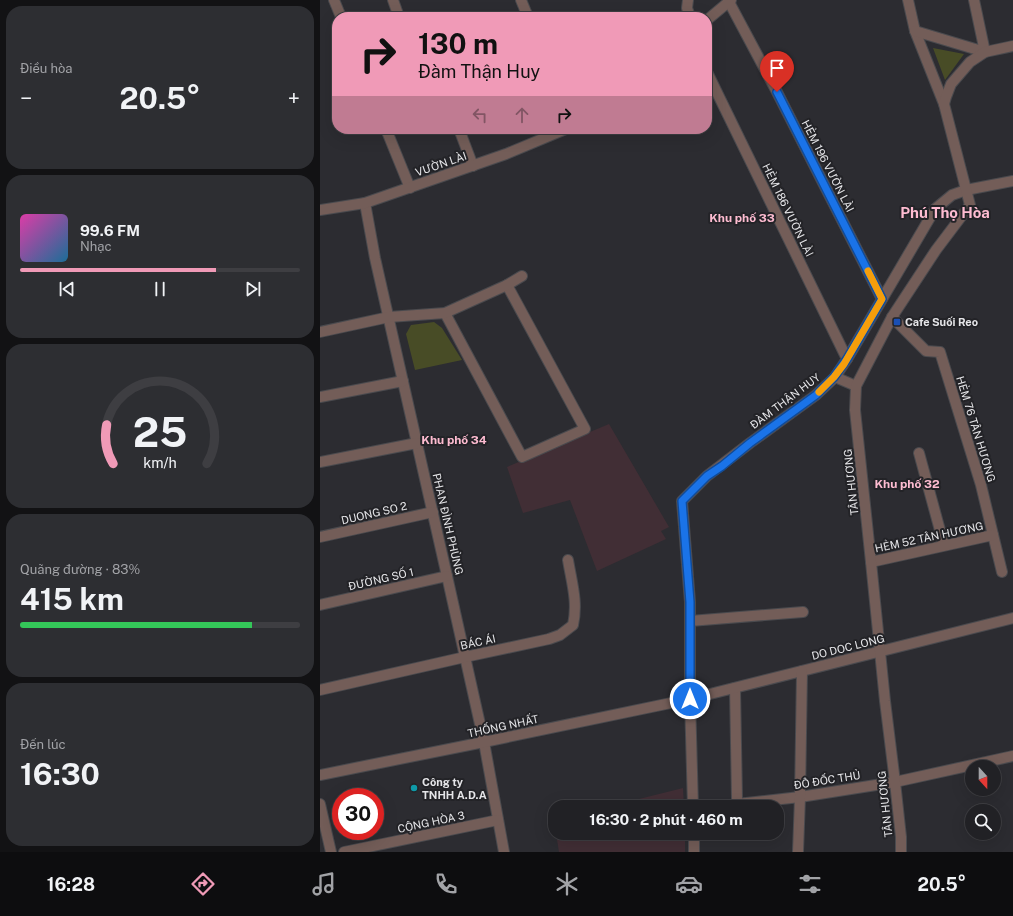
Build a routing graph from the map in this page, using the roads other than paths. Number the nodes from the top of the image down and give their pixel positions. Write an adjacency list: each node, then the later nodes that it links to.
1 (334, 0): 8 (street)
2 (393, 0): 9 (street)
3 (521, 0): 10 (street)
4 (688, 0): 11 (street)
5 (908, 0): 13 (street)
6 (974, 0): 15 (street)
7 (730, 1): 12 (street); 29 (street, HẺM 196 VƯỜN LÀI)
8 (339, 12)
9 (398, 12)
10 (526, 12)
11 (688, 12)
12 (712, 16)
13 (915, 31): 15 (street); 17 (street)
14 (1013, 46): 15 (street)
15 (985, 52): 17 (street)
16 (712, 82): 34 (street, HẺM 186 VƯỜN LÀI)
17 (944, 104): 24 (street)
18 (388, 134): 23 (street)
19 (461, 134): 21 (street)
20 (554, 134): 21 (street, VƯỜN LÀI)
21 (473, 166): 23 (street, VƯỜN LÀI)
22 (1013, 181): 24 (street)
23 (410, 188): 25 (street, VƯỜN LÀI)
24 (966, 190): 29 (street, ĐÀM THẬN HUY); 32 (street, TÂN HƯƠNG)
25 (365, 203): 26 (street, VƯỜN LÀI); 31 (street, PHAN ĐÌNH PHÙNG)
26 (320, 210)
27 (522, 276): 28 (street)
28 (507, 285): 30 (street); 30 (street)
29 (882, 299): 34 (street, ĐÀM THẬN HUY)
30 (445, 313): 31 (street)
31 (389, 317): 33 (street); 36 (street, PHAN ĐÌNH PHÙNG)
32 (892, 317): 37 (street, TÂN HƯƠNG); 43 (street, HẺM 76 TÂN HƯƠNG)
33 (320, 332)
34 (847, 359): 35 (street, ĐÀM THẬN HUY)
35 (834, 377): 37 (street); 53 (street, ĐÀM THẬN HUY)
36 (403, 381): 38 (street); 39 (street, PHAN ĐÌNH PHÙNG)
37 (856, 386): 47 (street, TÂN HƯƠNG)
38 (320, 397)
39 (417, 443): 41 (street); 42 (street, PHAN ĐÌNH PHÙNG)
40 (919, 453): 45 (street)
41 (320, 462)
42 (433, 512): 44 (street, DUONG SO 2); 49 (street, PHAN ĐÌNH PHÙNG)
43 (993, 535): 45 (street, HẺM 52 TÂN HƯƠNG); 48 (street, HẺM 76 TÂN HƯƠNG)
44 (320, 537)
45 (944, 545): 47 (street, HẺM 52 TÂN HƯƠNG)
46 (568, 560): 55 (street, BÁC ÁI)
47 (871, 562): 54 (street, TÂN HƯƠNG)
48 (1002, 572)
49 (447, 576): 50 (street, ĐƯỜNG SỐ 1); 55 (street, PHAN ĐÌNH PHÙNG)
50 (320, 605)
51 (803, 612): 53 (street)
52 (1013, 618): 54 (street, DO DOC LONG)
53 (690, 622): 59 (street, ĐÀM THẬN HUY)
54 (881, 651): 56 (street, DO DOC LONG); 63 (street, TÂN HƯƠNG)
55 (465, 657): 58 (street, BÁC ÁI); 60 (street, PHAN ĐÌNH PHÙNG)
56 (802, 671): 57 (street, DO DOC LONG); 64 (street)
57 (735, 688): 59 (street, DO DOC LONG); 64 (street, ĐÔ ĐỐC THỦ)
58 (320, 690)
59 (690, 699): 60 (street, THỐNG NHẤT); 65 (street, ĐÀM THẬN HUY)
60 (484, 742): 62 (street, THỐNG NHẤT); 67 (street, PHAN ĐÌNH PHÙNG)
61 (1013, 756): 63 (street, ĐÔ ĐỐC THỦ)
62 (320, 775)
63 (895, 782): 64 (street, ĐÔ ĐỐC THỦ); 74 (street, TÂN HƯƠNG)
64 (800, 797): 73 (street)
65 (693, 800)
66 (320, 804): 69 (street)
67 (498, 820): 70 (street, CỘNG HÒA 3); 71 (street, PHAN ĐÌNH PHÙNG)
68 (694, 840): 72 (street)
69 (331, 852)
70 (344, 852)
71 (504, 852)
72 (694, 852)
73 (798, 852)
74 (901, 852)

